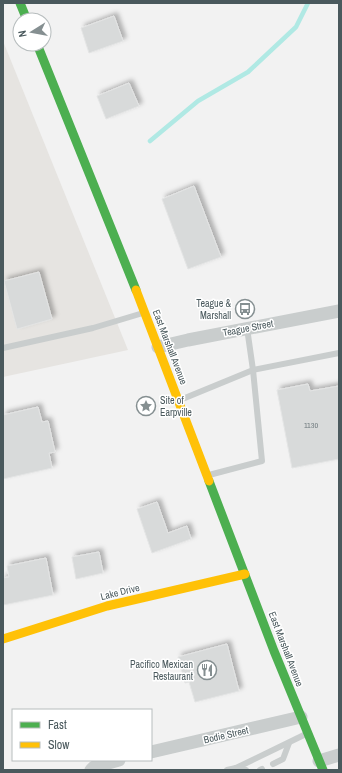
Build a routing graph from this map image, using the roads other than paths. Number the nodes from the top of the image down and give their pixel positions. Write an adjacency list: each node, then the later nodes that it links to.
1 (40, 52): 3 (main road, East Marshall Avenue)
2 (339, 311): 4 (street, Teague Street)
3 (144, 312): 5 (main road, East Marshall Avenue); 6 (lane)
4 (248, 328): 5 (street, Teague Street); 8 (lane)
5 (158, 347): 9 (main road, East Marshall Avenue)
6 (3, 348)
7 (339, 353): 8 (lane)
8 (253, 370): 9 (lane); 10 (lane)
9 (179, 400): 10 (main road, East Marshall Avenue)
10 (207, 475): 11 (main road, East Marshall Avenue)
11 (246, 574): 12 (main road, Lake Drive); 13 (main road, East Marshall Avenue)
12 (3, 639)
13 (301, 717): 14 (main road, East Marshall Avenue); 16 (street, Bodie Street)
14 (308, 733): 15 (lane); 20 (main road, East Marshall Avenue)
15 (289, 743): 19 (lane); 21 (lane)
16 (152, 752)
17 (339, 755): 20 (street)
18 (115, 761): 22 (street)
19 (273, 764)
20 (321, 766)
21 (236, 768): 23 (lane); 24 (lane)
22 (91, 770)
23 (227, 770)
24 (246, 770)

